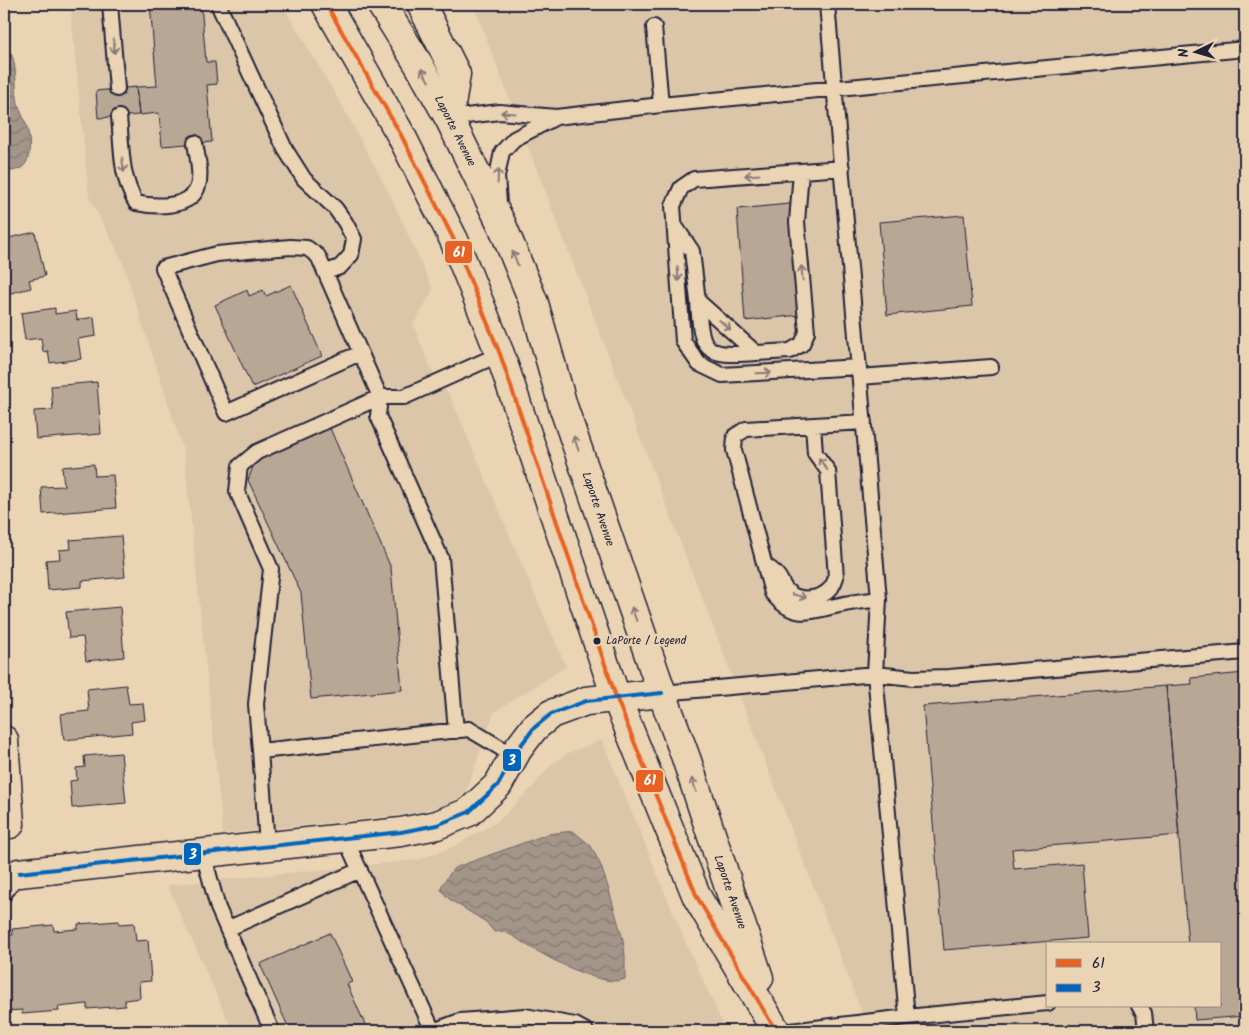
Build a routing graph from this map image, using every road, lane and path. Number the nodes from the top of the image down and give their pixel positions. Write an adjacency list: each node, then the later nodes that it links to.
1 (110, 4): 10 (lane, one-way to 10)
2 (218, 4): 20 (lane)
3 (326, 4): 23 (main road, Laporte Avenue)
4 (381, 4): 14 (main road, Laporte Avenue, one-way to 4)
5 (421, 4): 14 (main road)
6 (827, 4): 9 (lane)
7 (654, 27): 11 (lane)
8 (1245, 49): 9 (lane)
9 (835, 88): 11 (lane); 16 (lane)
10 (117, 89)
11 (661, 105): 13 (lane)
12 (119, 117): 15 (lane, one-way to 15)
13 (556, 117): 14 (lane, one-way to 14); 18 (lane, one-way to 13)
14 (449, 118): 18 (main road, Laporte Avenue)
15 (196, 143)
16 (842, 168): 17 (lane); 26 (lane)
17 (801, 171): 19 (lane, one-way to 19); 24 (lane, one-way to 17)
18 (502, 225): 34 (main road, Laporte Avenue, one-way to 18)
19 (674, 225): 21 (lane); 26 (lane, one-way to 26)
20 (326, 272): 22 (lane); 22 (lane)
21 (698, 301): 24 (lane, one-way to 24); 24 (lane)
22 (360, 353): 27 (lane)
23 (500, 354): 27 (lane); 35 (main road, Laporte Avenue)
24 (756, 354)
25 (991, 367): 26 (lane)
26 (860, 372): 28 (lane)
27 (380, 396): 36 (lane); 38 (lane)
28 (864, 422): 29 (lane); 31 (lane)
29 (813, 425): 30 (lane); 30 (lane, one-way to 29)
30 (765, 565): 31 (lane)
31 (879, 599): 33 (lane)
32 (1245, 652): 33 (lane)
33 (875, 674): 34 (lane); 49 (lane)
34 (662, 693): 35 (main road); 53 (main road, Laporte Avenue, one-way to 34)
35 (616, 697): 39 (main road); 53 (main road, Laporte Avenue)
36 (456, 731): 38 (lane); 39 (lane)
37 (4, 740): 40 (main road)
38 (260, 751): 42 (lane)
39 (514, 756): 41 (main road)
40 (10, 824)
41 (345, 838): 42 (main road); 44 (lane)
42 (268, 845): 43 (main road)
43 (203, 852): 45 (main road); 46 (lane)
44 (360, 870): 46 (lane); 51 (lane)
45 (9, 880)
46 (227, 929): 50 (lane)
47 (1046, 1003): 49 (lane)
48 (1140, 1008): 55 (lane)
49 (907, 1017): 54 (lane)
50 (272, 1031)
51 (433, 1031): 52 (lane)
52 (586, 1031)
53 (776, 1031)
54 (790, 1031)
55 (1146, 1031)

